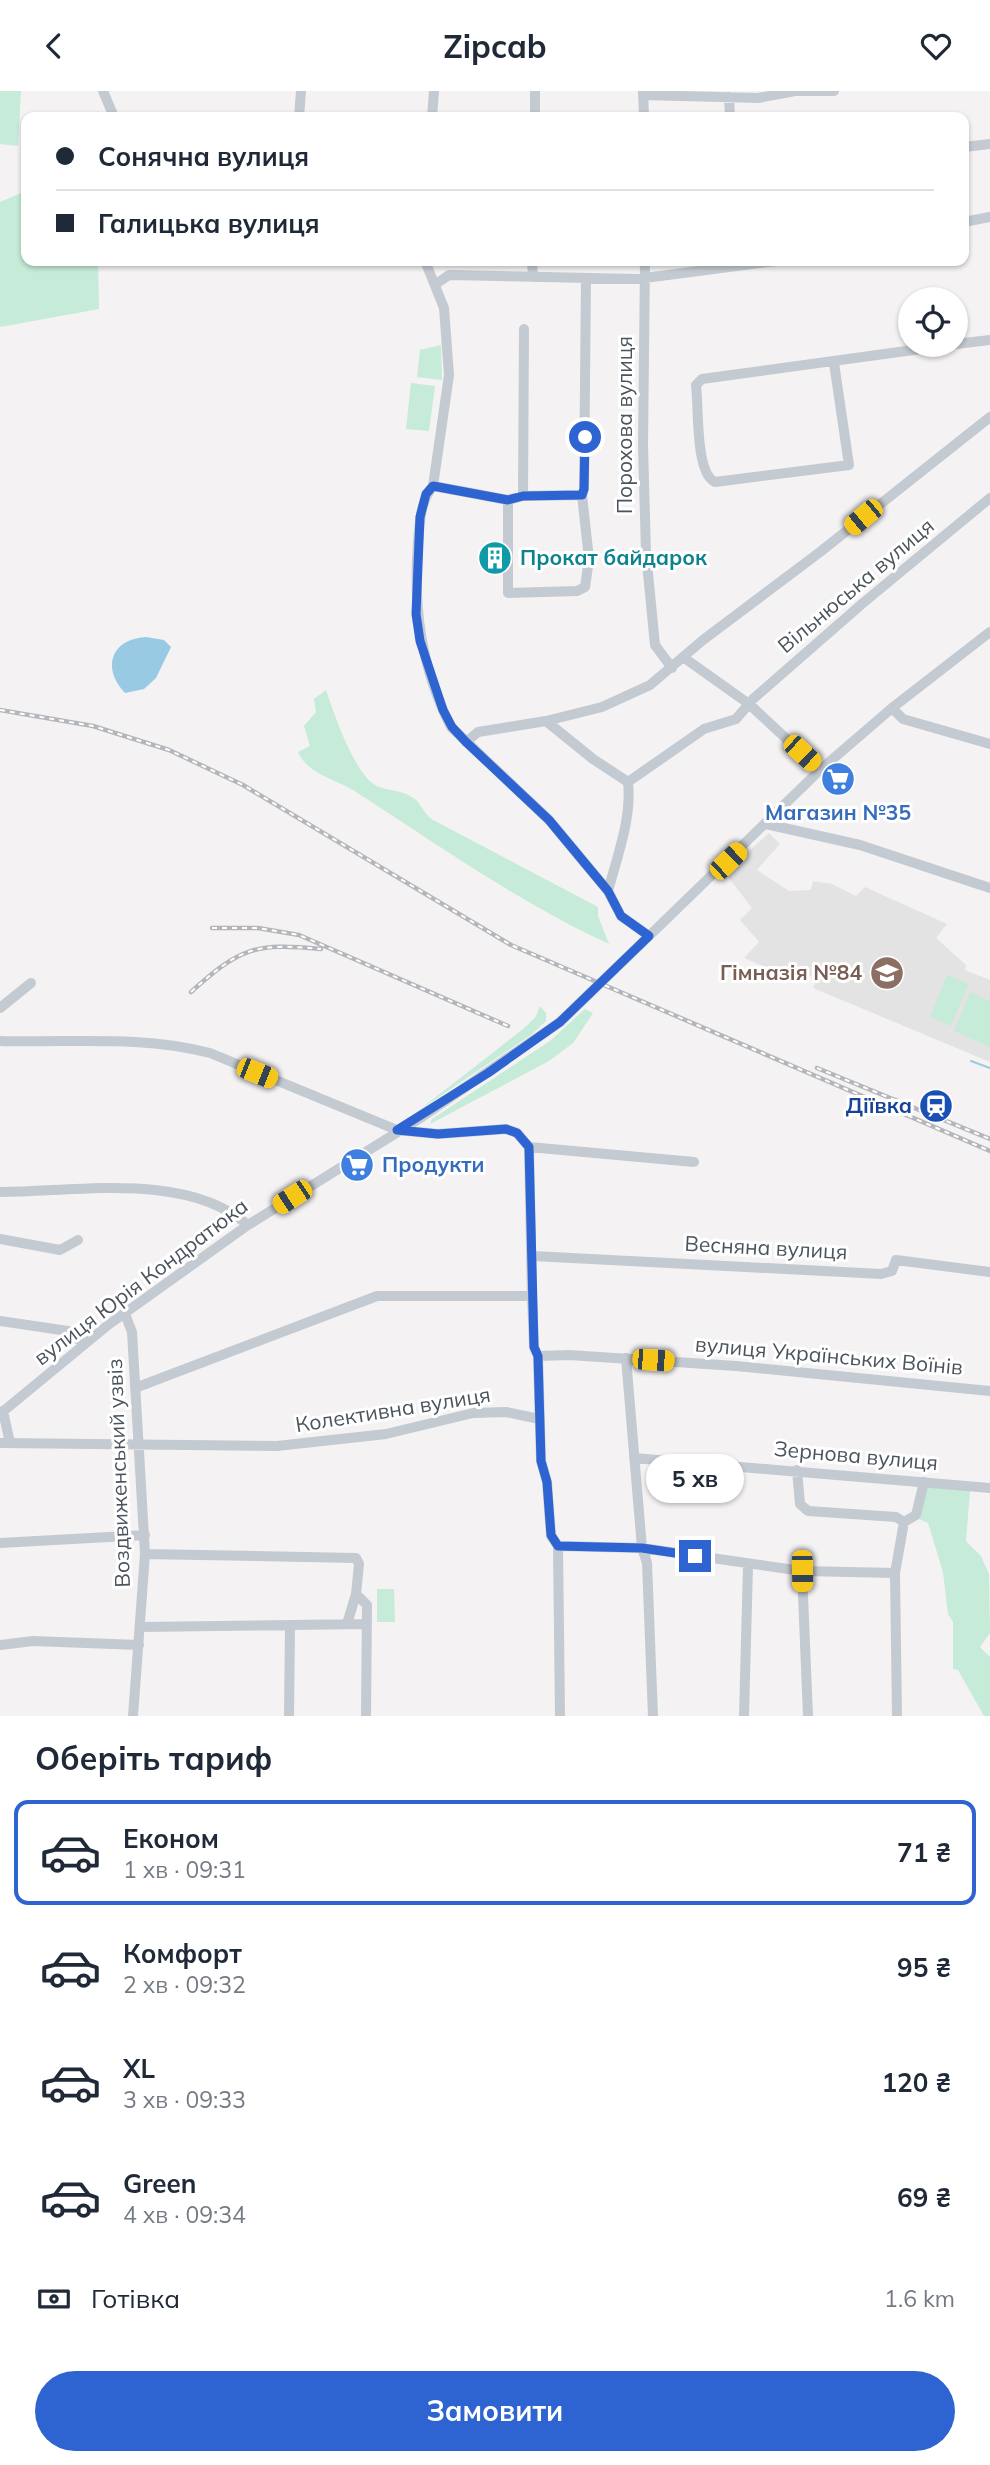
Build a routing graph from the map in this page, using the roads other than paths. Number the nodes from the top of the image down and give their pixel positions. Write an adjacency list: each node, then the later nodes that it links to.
1 (103, 91): 8 (street)
2 (301, 91): 9 (street)
3 (433, 91): 10 (street)
4 (535, 91): 11 (street)
5 (834, 91): 7 (street)
6 (643, 93): 7 (street); 12 (street)
7 (729, 97): 13 (street)
8 (112, 112)
9 (299, 112)
10 (432, 112)
11 (535, 112)
12 (645, 112)
13 (730, 112)
14 (990, 143): 15 (street)
15 (969, 146)
16 (990, 217): 17 (street)
17 (969, 221)
18 (427, 266): 25 (street)
19 (532, 266): 22 (street)
20 (645, 266): 23 (street, Порохова вулиця)
21 (721, 266): 23 (street)
22 (533, 277): 24 (street); 25 (street)
23 (645, 277): 24 (street); 39 (street, Порохова вулиця)
24 (586, 278): 33 (street)
25 (436, 284): 32 (street)
26 (524, 329): 34 (street)
27 (990, 340): 28 (street)
28 (968, 342)
29 (898, 353): 30 (street)
30 (834, 363): 30 (street)
31 (990, 417): 38 (street)
32 (433, 486): 36 (street); 43 (street)
33 (582, 495): 34 (street); 36 (street)
34 (523, 496): 36 (street)
35 (990, 498): 40 (street, Вільнюська вулиця)
36 (508, 500)
37 (990, 632): 41 (street, вулиця Юрія Кондратюка)
38 (683, 657): 39 (street); 40 (street)
39 (672, 668): 42 (street)
40 (749, 704): 45 (street); 46 (street, Вільнюська вулиця)
41 (892, 708): 44 (street); 45 (street, вулиця Юрія Кондратюка)
42 (546, 721): 43 (street); 46 (street)
43 (466, 742): 49 (street)
44 (990, 744)
45 (820, 770): 47 (street, вулиця Юрія Кондратюка)
46 (628, 782): 49 (street)
47 (766, 824): 48 (street); 50 (street, вулиця Юрія Кондратюка)
48 (990, 888)
49 (608, 891): 50 (street)
50 (649, 936): 54 (street, вулиця Юрія Кондратюка, bridge)
51 (31, 983): 52 (street)
52 (0, 1008)
53 (0, 1041): 54 (street)
54 (397, 1130): 55 (street); 58 (street, вулиця Юрія Кондратюка)
55 (529, 1147): 56 (street); 61 (street)
56 (694, 1162)
57 (0, 1192): 58 (street)
58 (248, 1225): 64 (street, вулиця Юрія Кондратюка)
59 (0, 1239): 60 (street)
60 (78, 1240)
61 (533, 1256): 62 (street, Весняна вулиця); 63 (street)
62 (990, 1272)
63 (532, 1296): 67 (street); 69 (street)
64 (125, 1314): 66 (street, вулиця Юрія Кондратюка); 69 (street, Воздвиженський узвіз)
65 (0, 1321): 66 (street)
66 (84, 1344): 71 (street, вулиця Юрія Кондратюка)
67 (538, 1356): 68 (street, вулиця Українських Воїнів); 72 (street)
68 (626, 1358): 70 (street, вулиця Українських Воїнів); 75 (street)
69 (135, 1388): 74 (street, Воздвиженський узвіз)
70 (990, 1391)
71 (1, 1412): 73 (street)
72 (539, 1419): 74 (street, Колективна вулиця); 82 (street)
73 (5, 1443): 74 (street, Колективна вулиця)
74 (139, 1443): 80 (street, Воздвиженський узвіз)
75 (634, 1458): 76 (street, Зернова вулиця); 83 (street)
76 (797, 1470): 77 (street, Зернова вулиця); 79 (street)
77 (925, 1482): 78 (street, Зернова вулиця); 79 (street)
78 (990, 1488)
79 (904, 1522): 87 (street)
80 (145, 1535): 81 (street); 84 (street, Воздвиженський узвіз)
81 (0, 1543)
82 (558, 1546): 83 (street); 98 (street)
83 (642, 1548): 85 (street); 99 (street)
84 (145, 1554): 88 (street); 92 (street, Воздвиженський узвіз)
85 (748, 1565): 86 (street); 100 (street)
86 (802, 1571): 87 (street); 101 (street)
87 (895, 1573): 102 (street)
88 (356, 1594): 89 (street); 90 (street)
89 (347, 1624): 90 (street); 91 (street)
90 (364, 1624): 97 (street)
91 (290, 1626): 92 (street); 96 (street)
92 (141, 1627): 94 (street, Воздвиженський узвіз)
93 (0, 1645): 94 (street)
94 (139, 1646): 95 (street, Воздвиженський узвіз)
95 (133, 1716)
96 (289, 1716)
97 (366, 1716)
98 (561, 1716)
99 (653, 1716)
100 (744, 1716)
101 (808, 1716)
102 (897, 1716)

